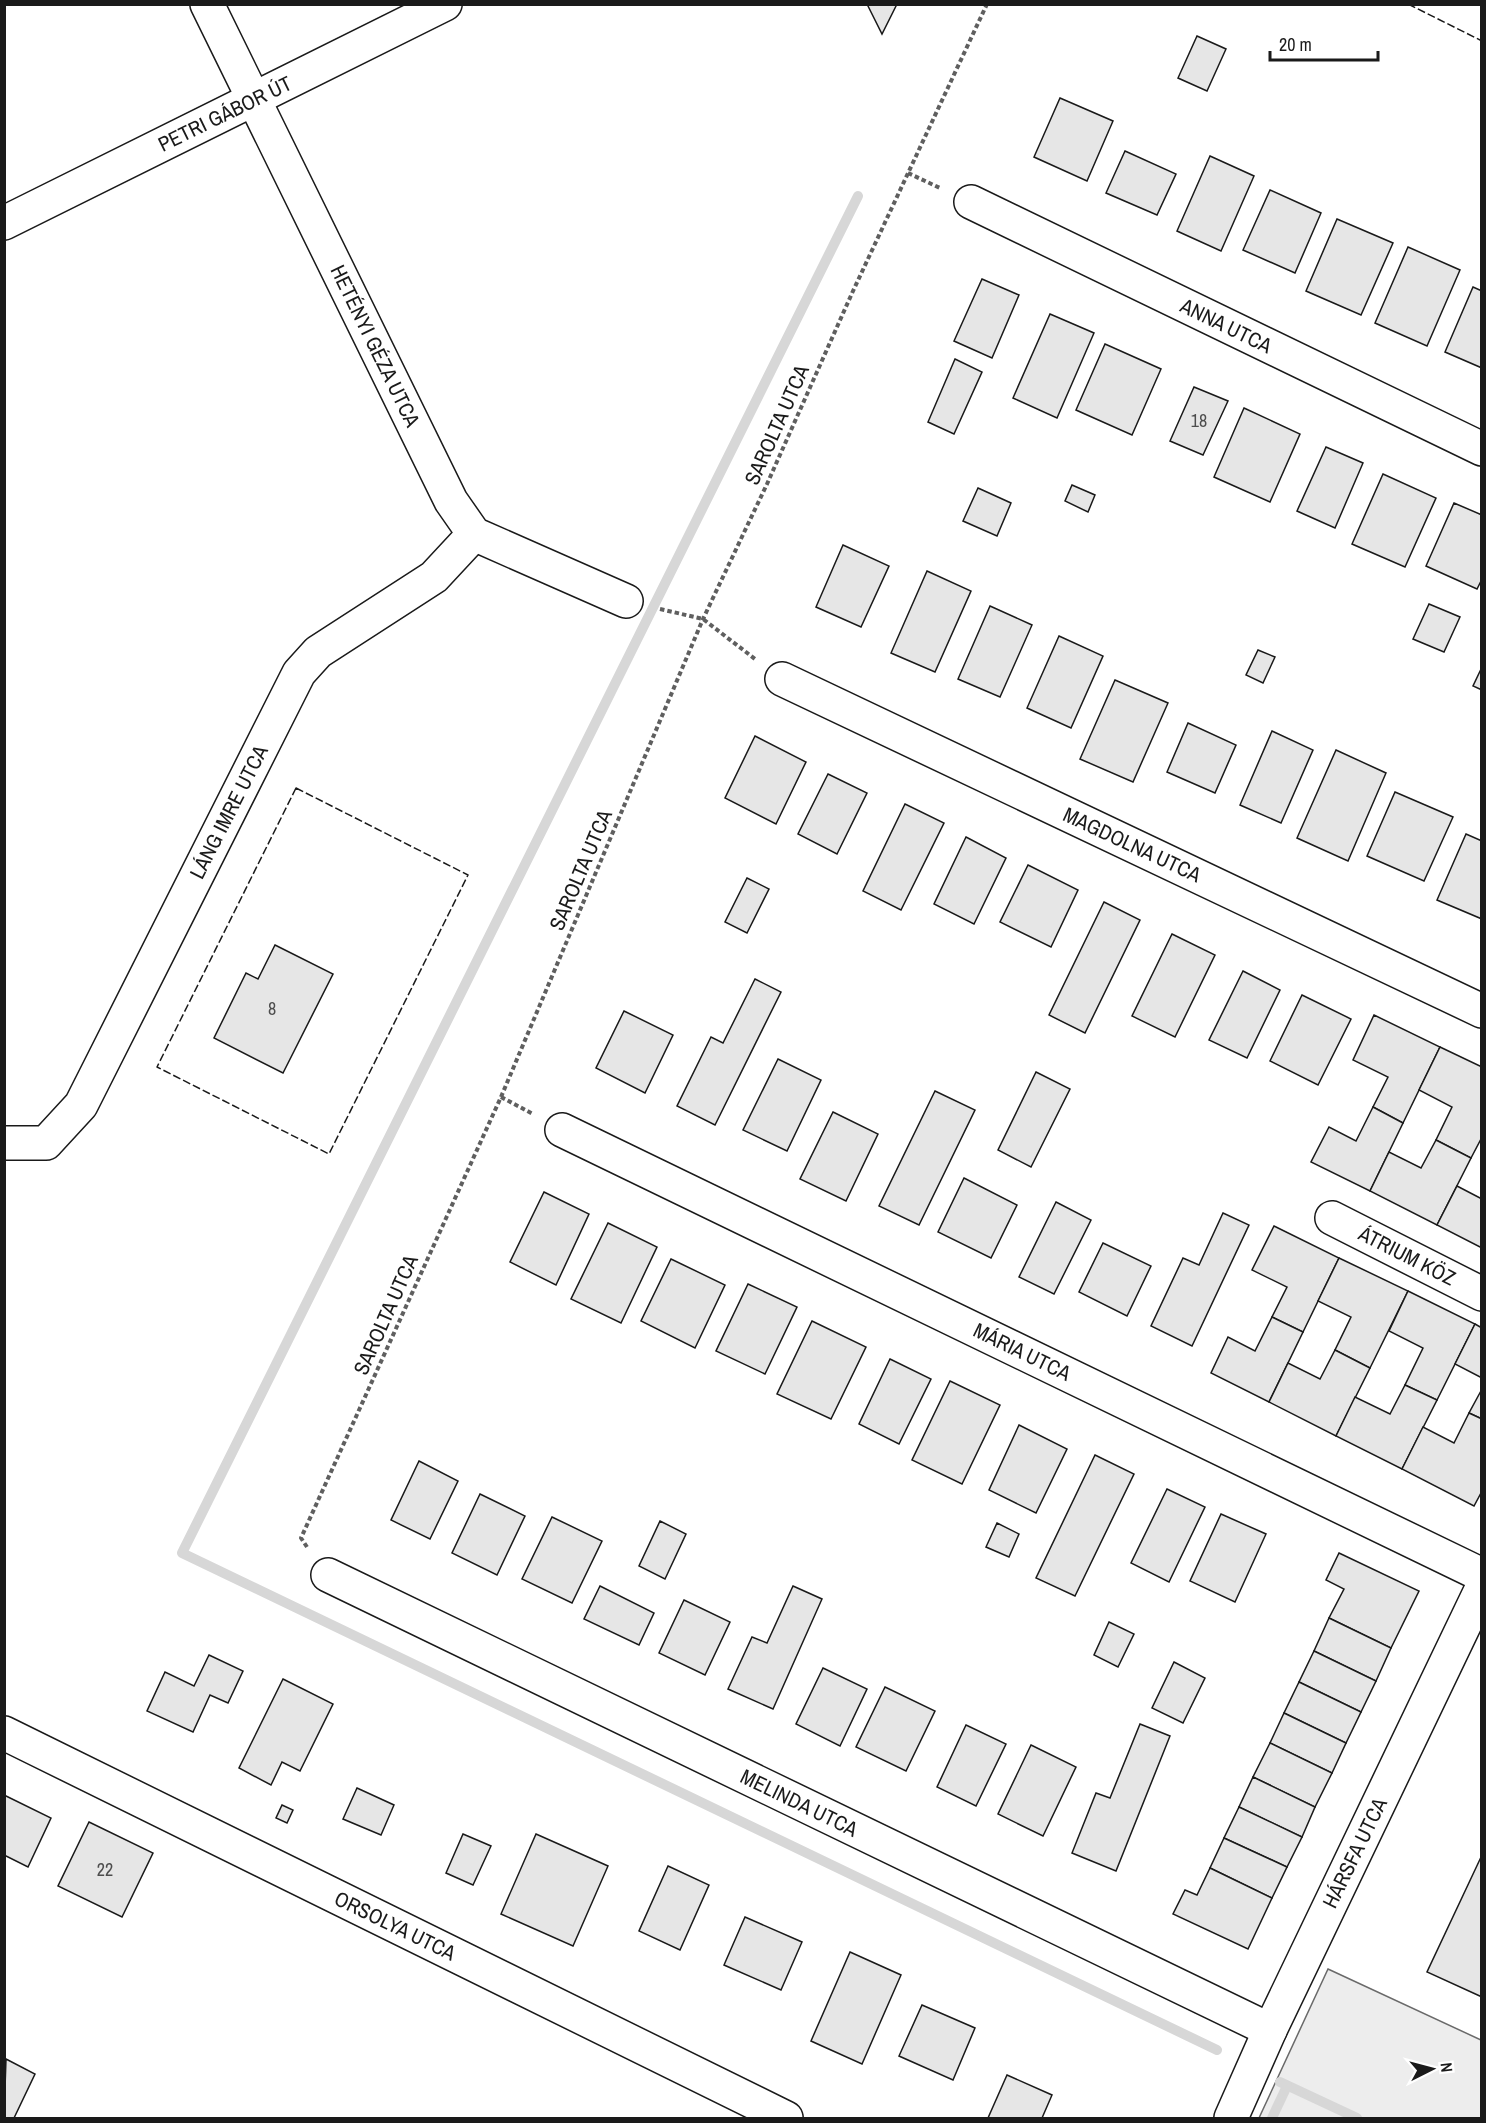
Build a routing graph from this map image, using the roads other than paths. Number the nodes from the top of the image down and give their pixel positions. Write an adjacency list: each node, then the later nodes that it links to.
1 (207, 4): 3 (street, HETÉNYI GÉZA UTCA)
2 (445, 4): 3 (street, PETRI GÁBOR ÚT)
3 (253, 99): 5 (street, PETRI GÁBOR ÚT); 7 (street, HETÉNYI GÉZA UTCA)
4 (971, 202): 6 (street, ANNA UTCA)
5 (4, 223)
6 (1482, 449)
7 (474, 534): 8 (street); 12 (street, LÁNG IMRE UTCA)
8 (626, 602)
9 (782, 679): 10 (street, MAGDOLNA UTCA)
10 (1482, 1011)
11 (562, 1130): 16 (street, MÁRIA UTCA)
12 (4, 1143)
13 (1332, 1218): 14 (street, ÁTRIUM KÖZ)
14 (1482, 1294)
15 (328, 1575): 20 (street, MELINDA UTCA)
16 (1482, 1575)
17 (1482, 1588): 18 (street, HÁRSFA UTCA)
18 (1470, 1642): 20 (street, HÁRSFA UTCA)
19 (4, 1734): 21 (street, ORSOLYA UTCA)
20 (1270, 2030): 22 (street, HÁRSFA UTCA)
21 (786, 2118)
22 (1231, 2118)

